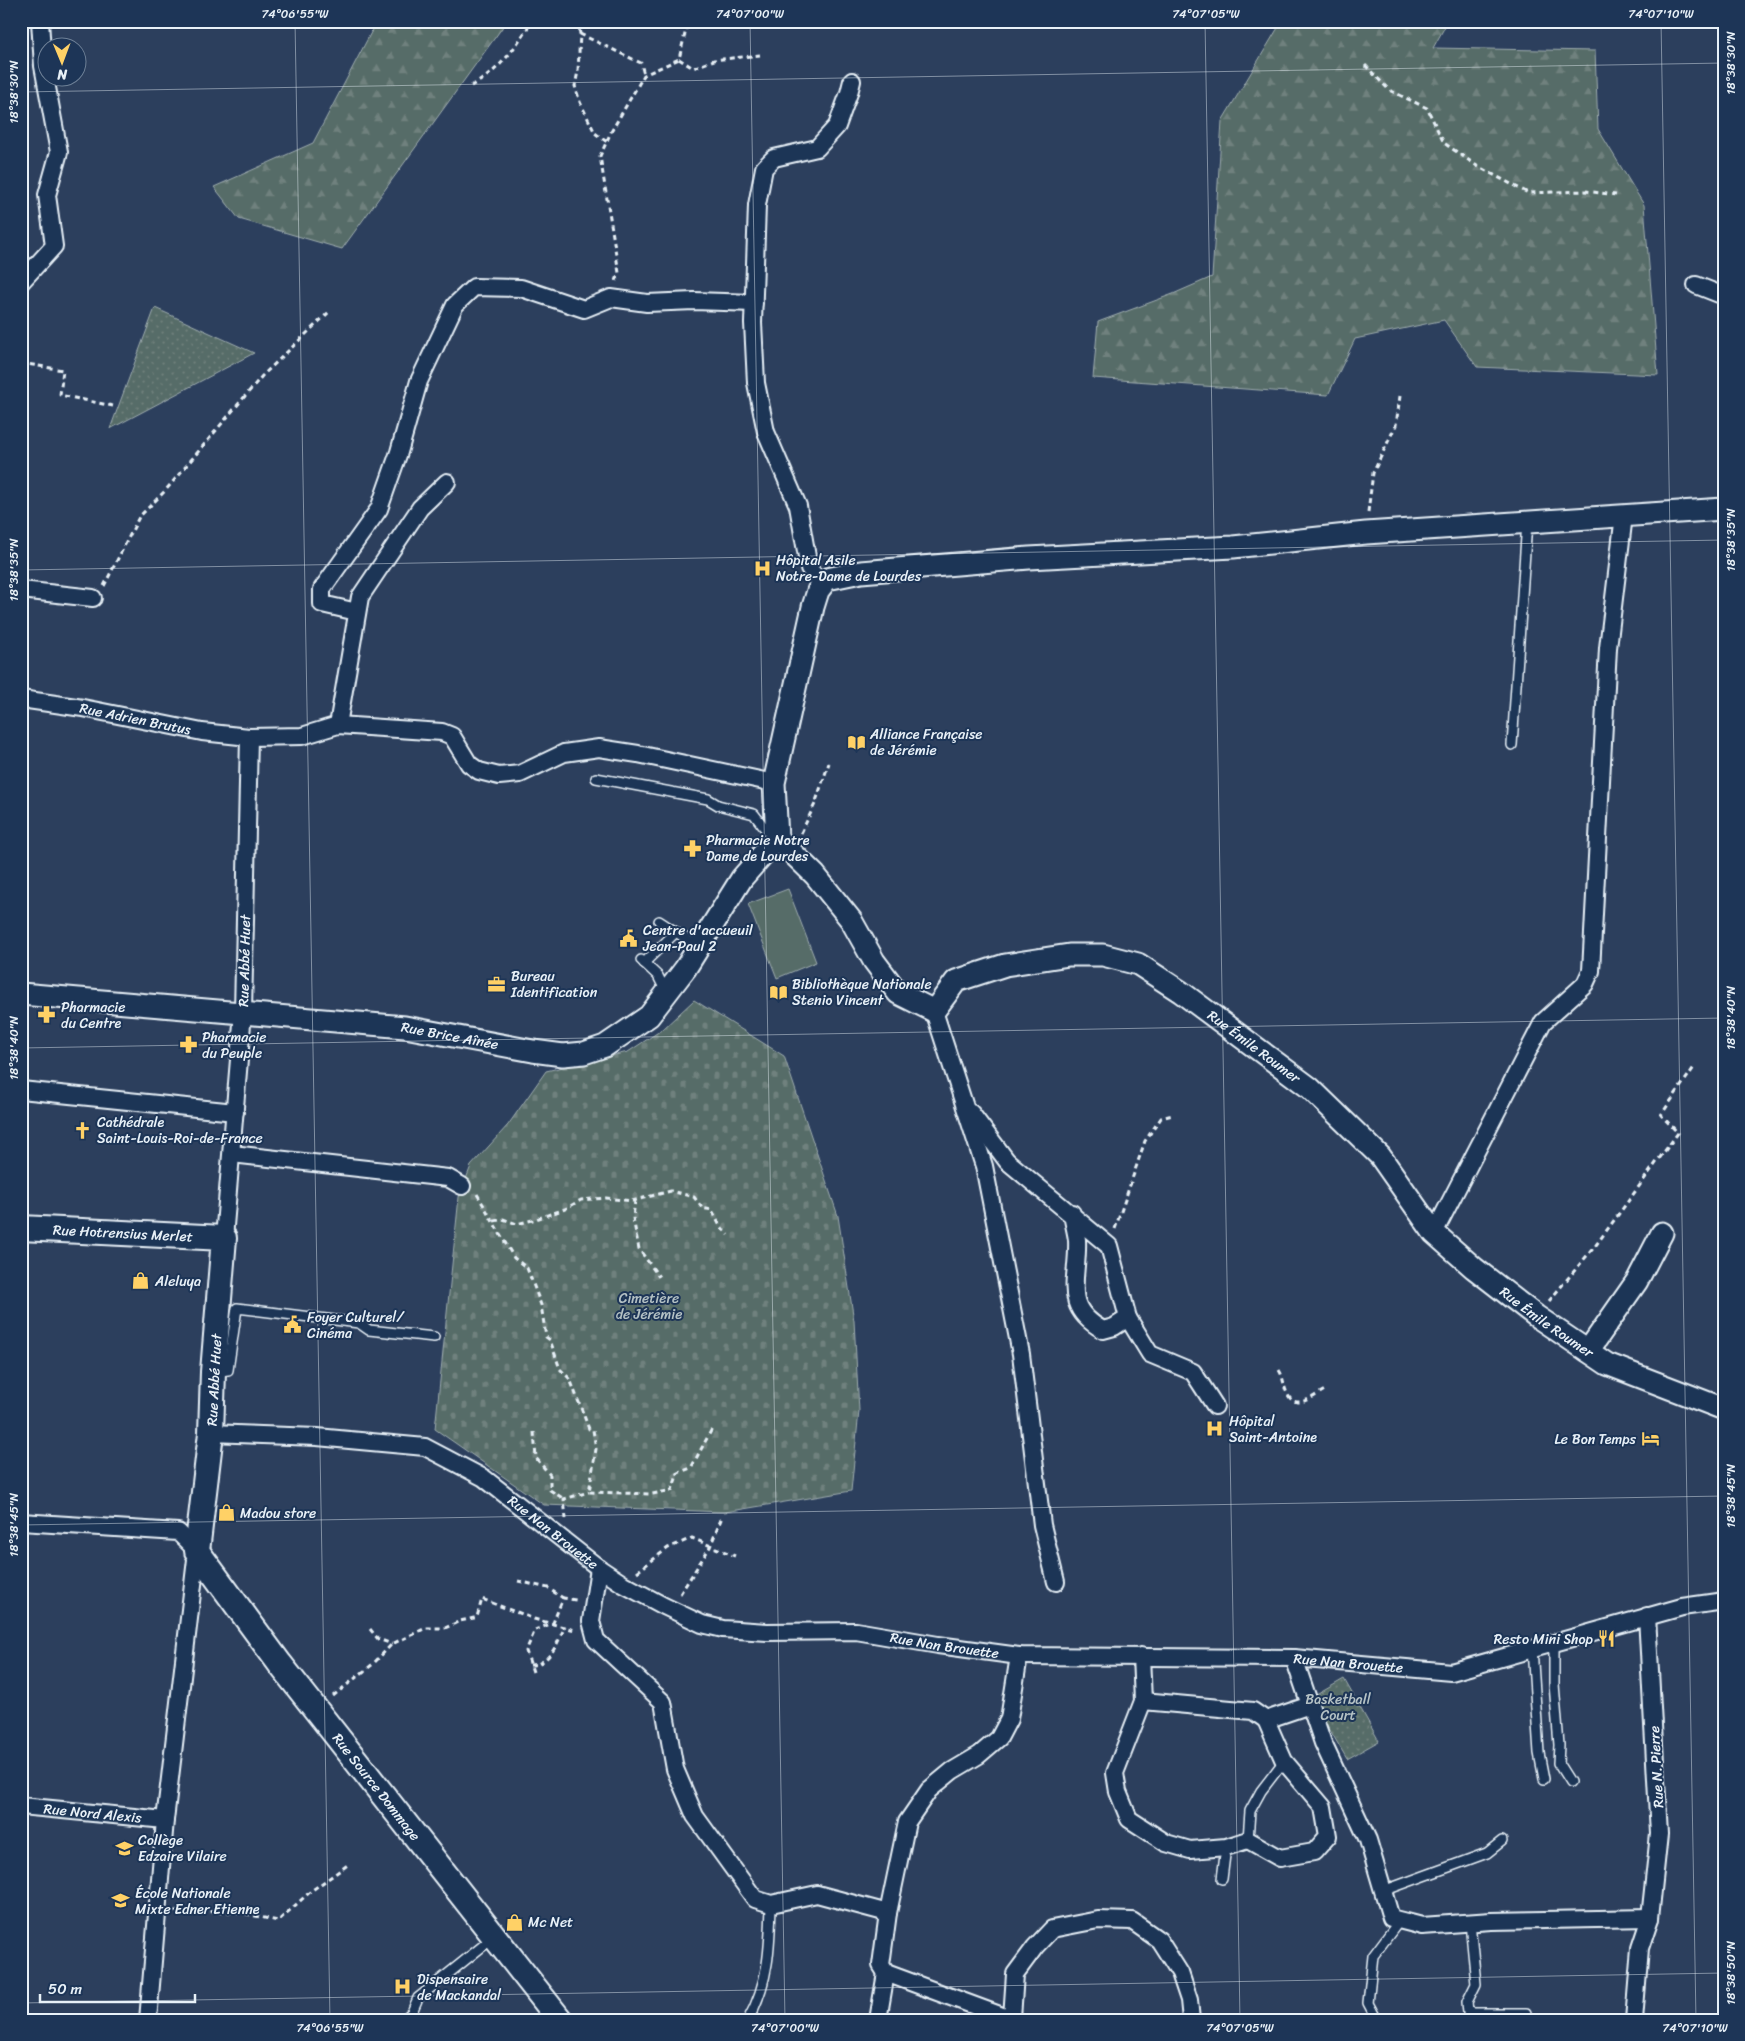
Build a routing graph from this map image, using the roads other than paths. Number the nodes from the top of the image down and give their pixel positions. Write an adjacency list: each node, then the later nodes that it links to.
1 (40, 21): 3 (street)
2 (852, 80): 6 (street)
3 (21, 282)
4 (1696, 285): 5 (street)
5 (1724, 296)
6 (754, 303): 11 (street); 14 (street)
7 (446, 482): 14 (street)
8 (1724, 509): 9 (street)
9 (1624, 515): 10 (street); 36 (street)
10 (1527, 522): 11 (street); 18 (lane)
11 (822, 586): 20 (street)
12 (21, 590): 13 (street)
13 (93, 598)
14 (357, 612): 16 (street)
15 (21, 700): 17 (street, Rue Adrien Brutus)
16 (338, 725): 17 (street, Rue Adrien Brutus); 20 (street)
17 (249, 737): 28 (street, Rue Abbé Huet)
18 (1512, 745)
19 (596, 778): 21 (lane)
20 (774, 783): 21 (street)
21 (781, 843): 24 (street, Rue Brice Aînée); 27 (street)
22 (659, 921): 23 (lane)
23 (676, 932): 24 (lane); 25 (lane)
24 (699, 947): 25 (street, Rue Brice Aînée)
25 (667, 993): 28 (street, Rue Brice Aînée)
26 (21, 994): 28 (street, Rue Brice Aînée)
27 (934, 1011): 30 (street); 36 (street, Rue Émile Roumer)
28 (243, 1012): 31 (street, Rue Abbé Huet)
29 (21, 1090): 31 (street)
30 (962, 1101): 34 (street); 49 (street)
31 (235, 1112): 32 (street, Rue Abbé Huet)
32 (232, 1154): 33 (street); 38 (street, Rue Abbé Huet)
33 (462, 1186)
34 (1072, 1213): 39 (street); 39 (street)
35 (21, 1228): 38 (main road, Rue Hotrensius Merlet)
36 (1434, 1233): 41 (street, Rue Émile Roumer)
37 (1662, 1233): 41 (street)
38 (224, 1238): 42 (main road, Rue Abbé Huet)
39 (1128, 1318): 43 (street)
40 (434, 1337): 42 (lane)
41 (1588, 1351): 44 (street, Rue Émile Roumer)
42 (213, 1372): 45 (main road, Rue Abbé Huet)
43 (1215, 1406)
44 (1724, 1409)
45 (211, 1434): 47 (main road, Rue Abbé Huet); 48 (street, Rue Nan Brouette)
46 (21, 1522): 47 (street)
47 (197, 1551): 64 (street, Rue Abbé Huet); 75 (main road, Rue Source Dommage)
48 (599, 1568): 54 (street, Rue Nan Brouette); 70 (street)
49 (1056, 1582)
50 (1724, 1601): 51 (street, Rue Nan Brouette)
51 (1647, 1616): 52 (street, Rue Nan Brouette); 72 (street, Rue N. Pierre)
52 (1554, 1642): 53 (street, Rue Nan Brouette); 62 (lane)
53 (1532, 1648): 56 (street, Rue Nan Brouette); 61 (lane)
54 (1019, 1656): 55 (street, Rue Nan Brouette); 71 (street)
55 (1141, 1656): 56 (street, Rue Nan Brouette); 57 (street)
56 (1294, 1658): 58 (street)
57 (1143, 1701): 59 (street); 67 (street)
58 (1310, 1705): 59 (street); 69 (street)
59 (1266, 1720): 60 (street)
60 (1284, 1761): 65 (lane); 65 (street)
61 (1544, 1778)
62 (1570, 1782)
63 (21, 1806): 64 (street, Rue Nord Alexis)
64 (165, 1820): 78 (street, Rue Abbé Huet)
65 (1248, 1840): 67 (street)
66 (1502, 1841): 69 (lane)
67 (1226, 1847): 68 (lane)
68 (1222, 1879)
69 (1383, 1891): 73 (street)
70 (771, 1904): 71 (street); 81 (lane)
71 (888, 1913): 76 (street)
72 (1650, 1918): 74 (street); 86 (street, Rue N. Pierre)
73 (1400, 1920): 74 (street); 84 (lane)
74 (1470, 1922): 85 (lane)
75 (494, 1936): 79 (lane); 80 (main road, Rue Source Dommage)
76 (886, 1973): 77 (street); 82 (street)
77 (1012, 2019): 83 (street)
78 (148, 2020)
79 (403, 2020)
80 (560, 2020)
81 (748, 2020)
82 (878, 2020)
83 (1191, 2020)
84 (1377, 2020)
85 (1527, 2020)
86 (1634, 2020)

